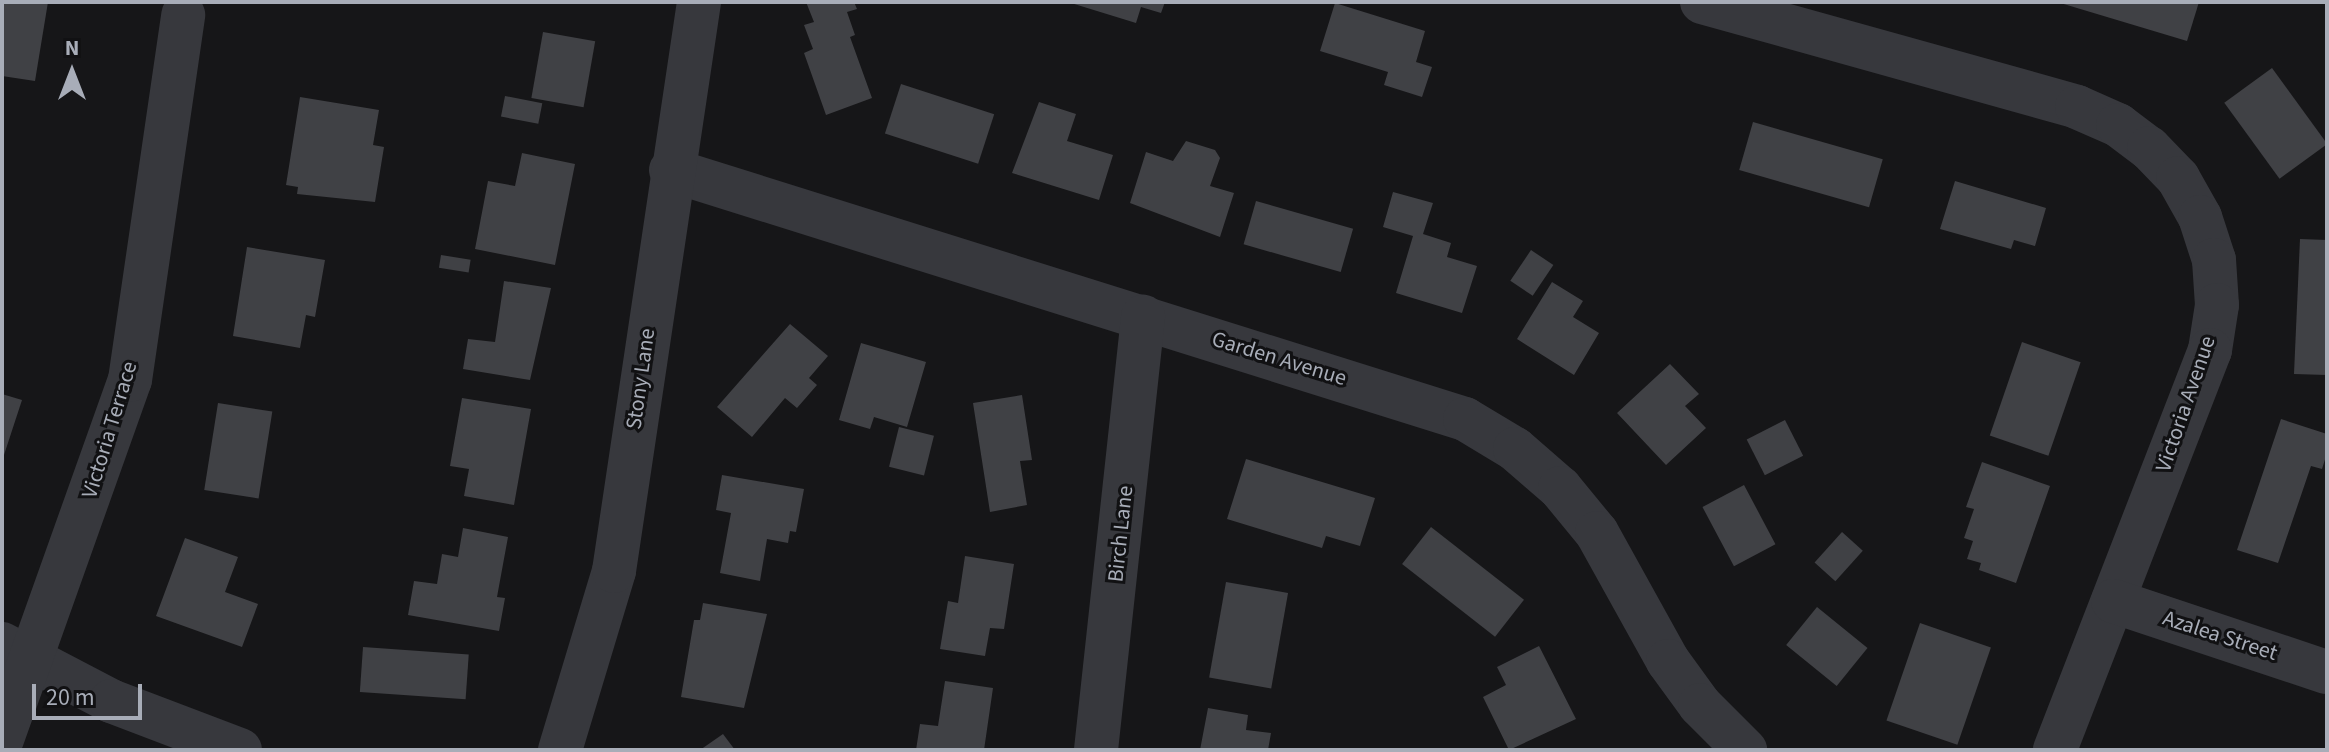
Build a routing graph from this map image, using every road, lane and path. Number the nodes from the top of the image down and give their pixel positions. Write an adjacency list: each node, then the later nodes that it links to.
1 (699, 2): 4 (street, Stony Lane)
2 (1702, 2): 6 (street, Victoria Avenue)
3 (183, 15): 7 (street, Victoria Terrace)
4 (671, 170): 5 (street, Garden Avenue); 11 (street, Stony Lane)
5 (1143, 317): 12 (street, Birch Lane); 13 (street, Garden Avenue)
6 (2113, 601): 8 (street, Azalea Street); 14 (street, Victoria Avenue)
7 (17, 652): 9 (street, Victoria Terrace); 10 (street)
8 (2327, 672)
9 (2, 739)
10 (240, 750)
11 (560, 750)
12 (1096, 750)
13 (1745, 750)
14 (2055, 750)

